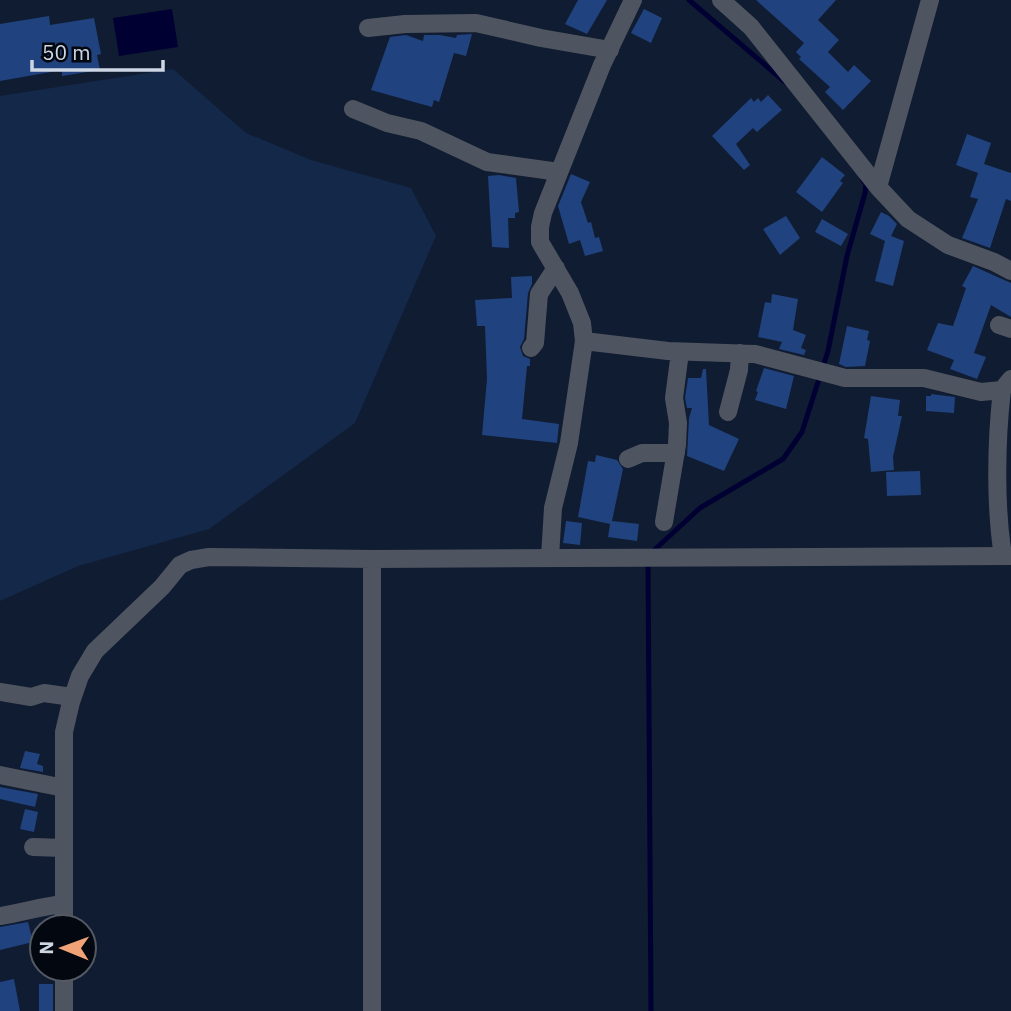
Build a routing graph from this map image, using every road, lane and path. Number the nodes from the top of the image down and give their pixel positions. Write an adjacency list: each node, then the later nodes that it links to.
1 (633, 0): 5 (street)
2 (721, 0): 8 (street)
3 (930, 0): 8 (street)
4 (368, 29): 5 (street)
5 (610, 50): 7 (street)
6 (353, 109): 7 (street)
7 (559, 172): 9 (street)
8 (878, 187): 10 (street)
9 (556, 268): 11 (street); 12 (street)
10 (1011, 271)
11 (584, 341): 13 (street); 21 (street)
12 (531, 348)
13 (680, 352): 14 (street); 17 (street)
14 (740, 353): 15 (street); 16 (street)
15 (1006, 385): 20 (street)
16 (728, 412)
17 (676, 453): 18 (street); 19 (street)
18 (628, 459)
19 (664, 522)
20 (1007, 556): 21 (street)
21 (550, 557): 22 (street)
22 (372, 559): 24 (street); 34 (street)
23 (0, 692): 24 (street)
24 (72, 697): 26 (street)
25 (0, 775): 26 (street)
26 (64, 788): 28 (street)
27 (33, 847): 28 (street)
28 (64, 848): 29 (street)
29 (64, 904): 30 (street); 31 (street)
30 (64, 913)
31 (0, 916)
32 (64, 983): 33 (street)
33 (64, 1011)
34 (372, 1011)

